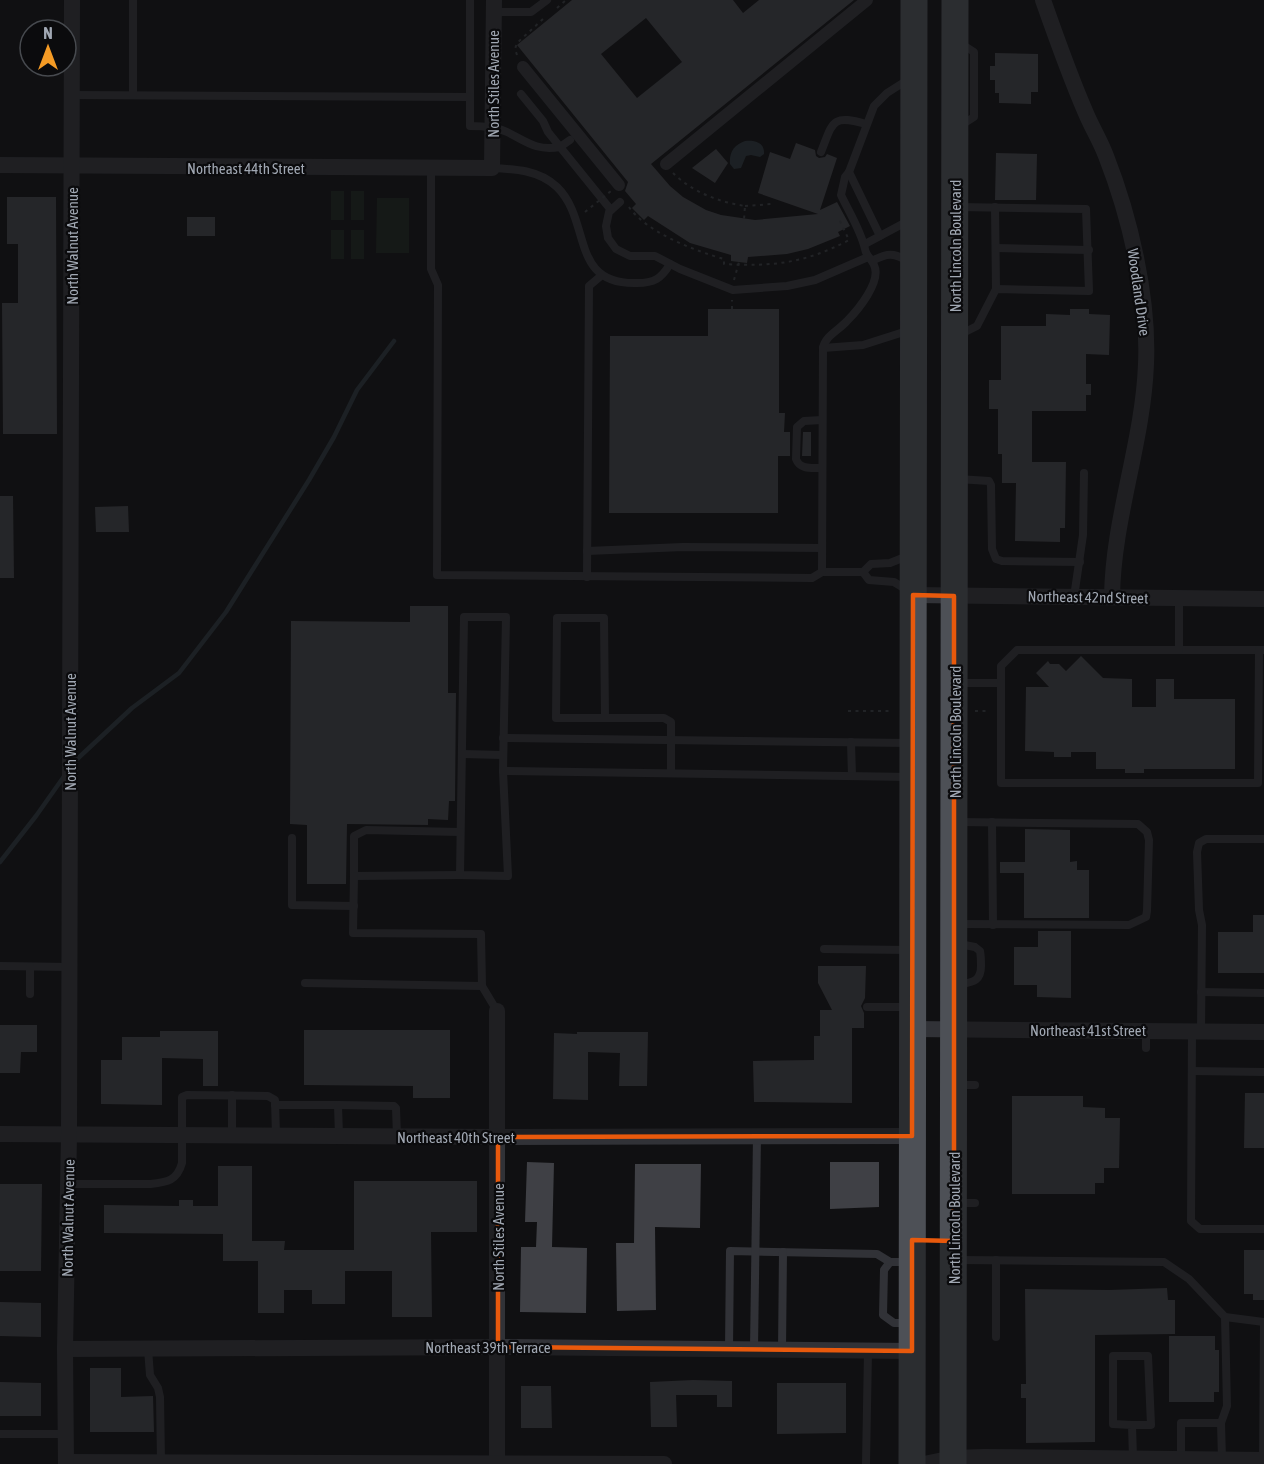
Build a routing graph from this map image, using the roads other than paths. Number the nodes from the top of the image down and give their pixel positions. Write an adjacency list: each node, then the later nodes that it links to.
1 (72, 0): 13 (street, North Walnut Avenue)
2 (133, 0): 14 (lane)
3 (470, 0): 15 (lane)
4 (547, 0): 9 (lane)
5 (867, 0): 21 (street)
6 (914, 0): 11 (main road)
7 (954, 0): 29 (main road, North Lincoln Boulevard)
8 (1043, 0): 59 (street, Woodland Drive)
9 (494, 6): 17 (street, North Stiles Avenue)
10 (523, 68): 27 (street)
11 (914, 76): 16 (lane); 32 (main road)
12 (521, 94): 19 (lane)
13 (72, 95): 14 (lane); 23 (street, North Walnut Avenue)
14 (133, 95): 15 (lane)
15 (470, 97): 17 (lane)
16 (866, 124): 20 (lane); 26 (lane)
17 (493, 129): 19 (lane); 25 (street, North Stiles Avenue)
18 (570, 140): 19 (lane)
19 (560, 147): 31 (lane)
20 (821, 152)
21 (666, 164)
22 (0, 165): 23 (street, Northeast 44th Street)
23 (72, 167): 24 (street, Northeast 44th Street); 92 (street, North Walnut Avenue)
24 (431, 168): 25 (street, Northeast 44th Street); 55 (lane)
25 (492, 168): 40 (lane)
26 (849, 172): 33 (lane); 34 (lane)
27 (615, 188)
28 (623, 201): 31 (lane)
29 (955, 207): 30 (lane); 43 (main road, North Lincoln Boulevard)
30 (995, 207): 35 (lane); 36 (lane)
31 (611, 210): 38 (lane)
32 (914, 218): 33 (lane); 39 (main road)
33 (880, 236): 34 (lane)
34 (865, 244): 37 (lane)
35 (996, 248): 36 (lane); 41 (lane)
36 (1089, 250): 41 (lane)
37 (870, 259): 38 (lane); 39 (lane); 44 (lane)
38 (670, 264): 40 (lane)
39 (914, 265): 42 (main road)
40 (602, 275): 50 (lane)
41 (996, 289): 43 (lane)
42 (914, 329): 44 (lane); 51 (main road)
43 (955, 337): 48 (main road, North Lincoln Boulevard)
44 (823, 348): 45 (lane)
45 (822, 420): 46 (lane); 46 (lane)
46 (822, 468): 49 (lane)
47 (1083, 473): 52 (lane)
48 (955, 479): 52 (lane); 57 (main road, North Lincoln Boulevard)
49 (822, 548): 50 (lane); 53 (lane)
50 (587, 551): 55 (lane)
51 (913, 553): 54 (lane); 56 (main road)
52 (1080, 562): 58 (lane)
53 (822, 572): 54 (lane); 55 (lane)
54 (863, 572): 56 (lane)
55 (587, 577)
56 (913, 595): 57 (street, Northeast 42nd Street); 70 (main road)
57 (954, 596): 58 (street, Northeast 42nd Street); 64 (main road, North Lincoln Boulevard)
58 (1074, 597): 59 (street, Northeast 42nd Street)
59 (1112, 597): 60 (street, Northeast 42nd Street)
60 (1179, 598): 61 (street, Northeast 42nd Street); 62 (lane)
61 (1264, 599)
62 (1179, 650): 63 (lane); 65 (lane)
63 (1261, 650): 65 (lane)
64 (955, 683): 65 (lane); 78 (main road, North Lincoln Boulevard)
65 (1001, 683)
66 (605, 718): 66 (lane); 68 (lane)
67 (503, 738): 68 (lane); 71 (lane); 72 (lane)
68 (671, 741): 69 (lane); 74 (lane)
69 (851, 742): 70 (lane); 75 (lane)
70 (912, 742): 76 (main road)
71 (462, 754): 72 (lane); 80 (lane)
72 (503, 755): 73 (lane)
73 (503, 771): 74 (lane); 83 (lane)
74 (671, 773): 75 (lane)
75 (852, 776): 76 (lane)
76 (912, 777): 77 (main road)
77 (912, 815): 78 (main road); 89 (main road)
78 (955, 819): 79 (lane); 87 (main road, North Lincoln Boulevard)
79 (992, 822): 86 (lane); 86 (lane)
80 (460, 832): 83 (lane); 84 (lane)
81 (292, 838): 85 (lane)
82 (1264, 839): 95 (lane)
83 (460, 875): 84 (lane)
84 (354, 876): 85 (lane)
85 (354, 906): 94 (lane)
86 (993, 925): 87 (lane)
87 (954, 934): 101 (main road, North Lincoln Boulevard)
88 (824, 949): 89 (lane)
89 (912, 950): 100 (main road)
90 (0, 966): 91 (lane)
91 (30, 967): 92 (lane); 96 (lane)
92 (70, 967): 112 (street, North Walnut Avenue)
93 (305, 983): 94 (lane)
94 (482, 986): 99 (lane)
95 (1202, 992): 97 (lane); 103 (lane)
96 (30, 993)
97 (1264, 993)
98 (867, 1007): 100 (lane)
99 (497, 1011): 120 (street, North Stiles Avenue)
100 (912, 1018): 101 (street, Northeast 41st Street); 119 (main road)
101 (954, 1029): 102 (street, Northeast 41st Street); 123 (main road, North Lincoln Boulevard)
102 (1146, 1031): 103 (street, Northeast 41st Street); 105 (lane)
103 (1197, 1031): 104 (street, Northeast 41st Street); 106 (lane)
104 (1264, 1032)
105 (1146, 1048)
106 (1192, 1071): 107 (lane); 122 (lane)
107 (1264, 1072)
108 (232, 1095): 109 (lane); 113 (lane); 114 (lane)
109 (276, 1105): 110 (lane); 115 (lane)
110 (338, 1105): 116 (lane); 117 (lane)
111 (0, 1134): 112 (street, Northeast 40th Street)
112 (69, 1135): 113 (street, Northeast 40th Street); 121 (street, North Walnut Avenue)
113 (182, 1136): 114 (street, Northeast 40th Street); 121 (lane)
114 (232, 1136): 115 (street, Northeast 40th Street)
115 (276, 1136): 116 (street, Northeast 40th Street)
116 (339, 1136): 117 (street, Northeast 40th Street)
117 (397, 1136): 120 (street, Northeast 40th Street)
118 (757, 1136): 119 (street, Northeast 40th Street); 120 (street, Northeast 40th Street); 124 (lane)
119 (912, 1136): 126 (main road)
120 (498, 1137): 131 (street, North Stiles Avenue)
121 (68, 1184): 134 (street, North Walnut Avenue)
122 (1264, 1229)
123 (954, 1250): 126 (main road); 127 (lane); 146 (main road, North Lincoln Boulevard)
124 (755, 1252): 125 (lane); 133 (lane); 135 (lane)
125 (783, 1252): 126 (lane); 136 (lane)
126 (905, 1255): 138 (main road)
127 (996, 1260): 128 (lane); 130 (lane)
128 (1225, 1317): 129 (lane); 139 (lane)
129 (1264, 1322): 147 (lane)
130 (996, 1337)
131 (498, 1347): 132 (street, Northeast 39th Terrace); 133 (street, Northeast 39th Terrace); 150 (street, North Stiles Avenue)
132 (148, 1349): 134 (street, Northeast 39th Terrace); 148 (lane)
133 (729, 1349): 135 (street, Northeast 39th Terrace)
134 (65, 1350): 142 (street, North Walnut Avenue)
135 (754, 1350): 136 (street, Northeast 39th Terrace)
136 (782, 1350): 137 (street, Northeast 39th Terrace)
137 (868, 1351): 138 (street, Northeast 39th Terrace); 153 (lane)
138 (912, 1351): 154 (main road)
139 (1221, 1423): 143 (lane); 144 (lane)
140 (1132, 1425): 140 (lane); 145 (lane)
141 (0, 1434): 142 (lane)
142 (66, 1434): 149 (street, North Walnut Avenue)
143 (1181, 1459): 144 (street); 145 (street)
144 (1222, 1459): 147 (street)
145 (1140, 1460): 146 (street)
146 (953, 1461): 155 (street)
147 (1262, 1461)
148 (161, 1462): 149 (street); 150 (street)
149 (66, 1463)
150 (498, 1463): 151 (street)
151 (565, 1464): 152 (street)
152 (664, 1464)
153 (866, 1464)
154 (912, 1464)
155 (924, 1464)

